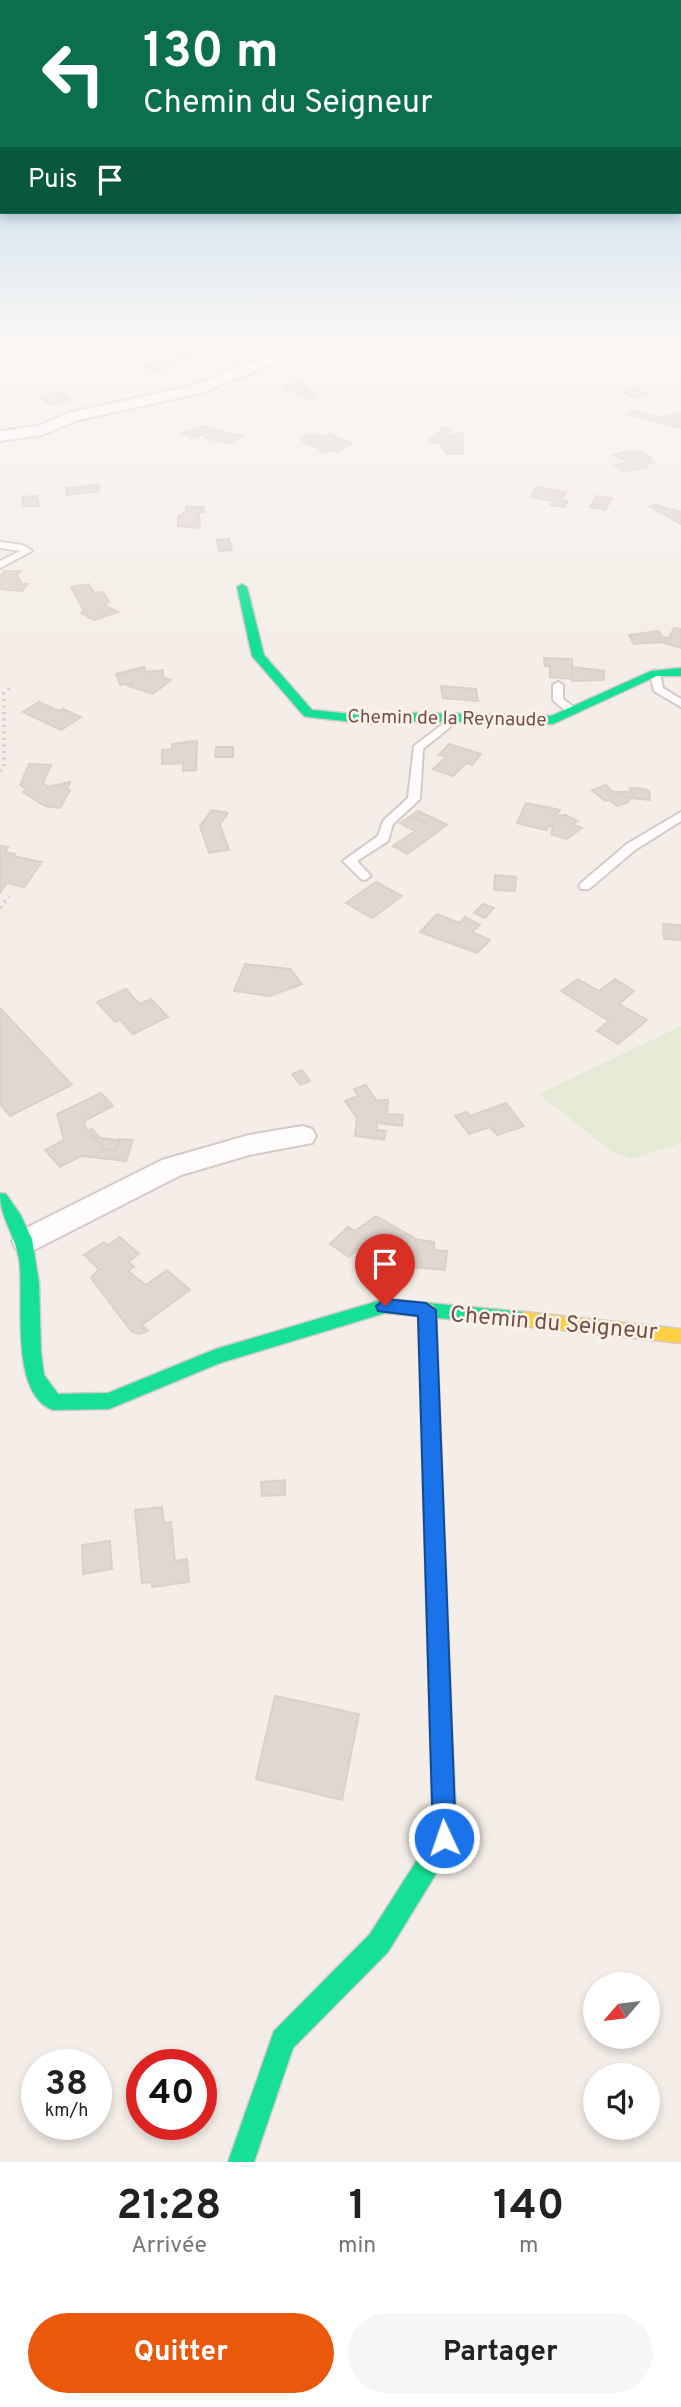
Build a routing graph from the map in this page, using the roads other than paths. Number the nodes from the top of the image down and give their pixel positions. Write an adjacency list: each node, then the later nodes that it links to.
1 (0, 545): 2 (lane)
2 (0, 565)
3 (242, 587): 9 (street, Chemin de la Reynaude)
4 (681, 672): 5 (street, Chemin de la Reynaude)
5 (655, 673): 7 (lane); 8 (street, Chemin de la Reynaude)
6 (558, 685): 8 (lane)
7 (681, 704)
8 (572, 711): 9 (street, Chemin de la Reynaude)
9 (456, 717): 11 (lane)
10 (681, 816): 12 (lane)
11 (365, 876)
12 (584, 886)
13 (302, 1136): 15 (street)
14 (0, 1199): 15 (street, Chemin du Seigneur)
15 (26, 1241): 16 (street, Chemin du Seigneur)
16 (426, 1310): 17 (street, Chemin du Seigneur); 18 (street, Chemin du Seigneur)
17 (681, 1336)
18 (241, 2162)

